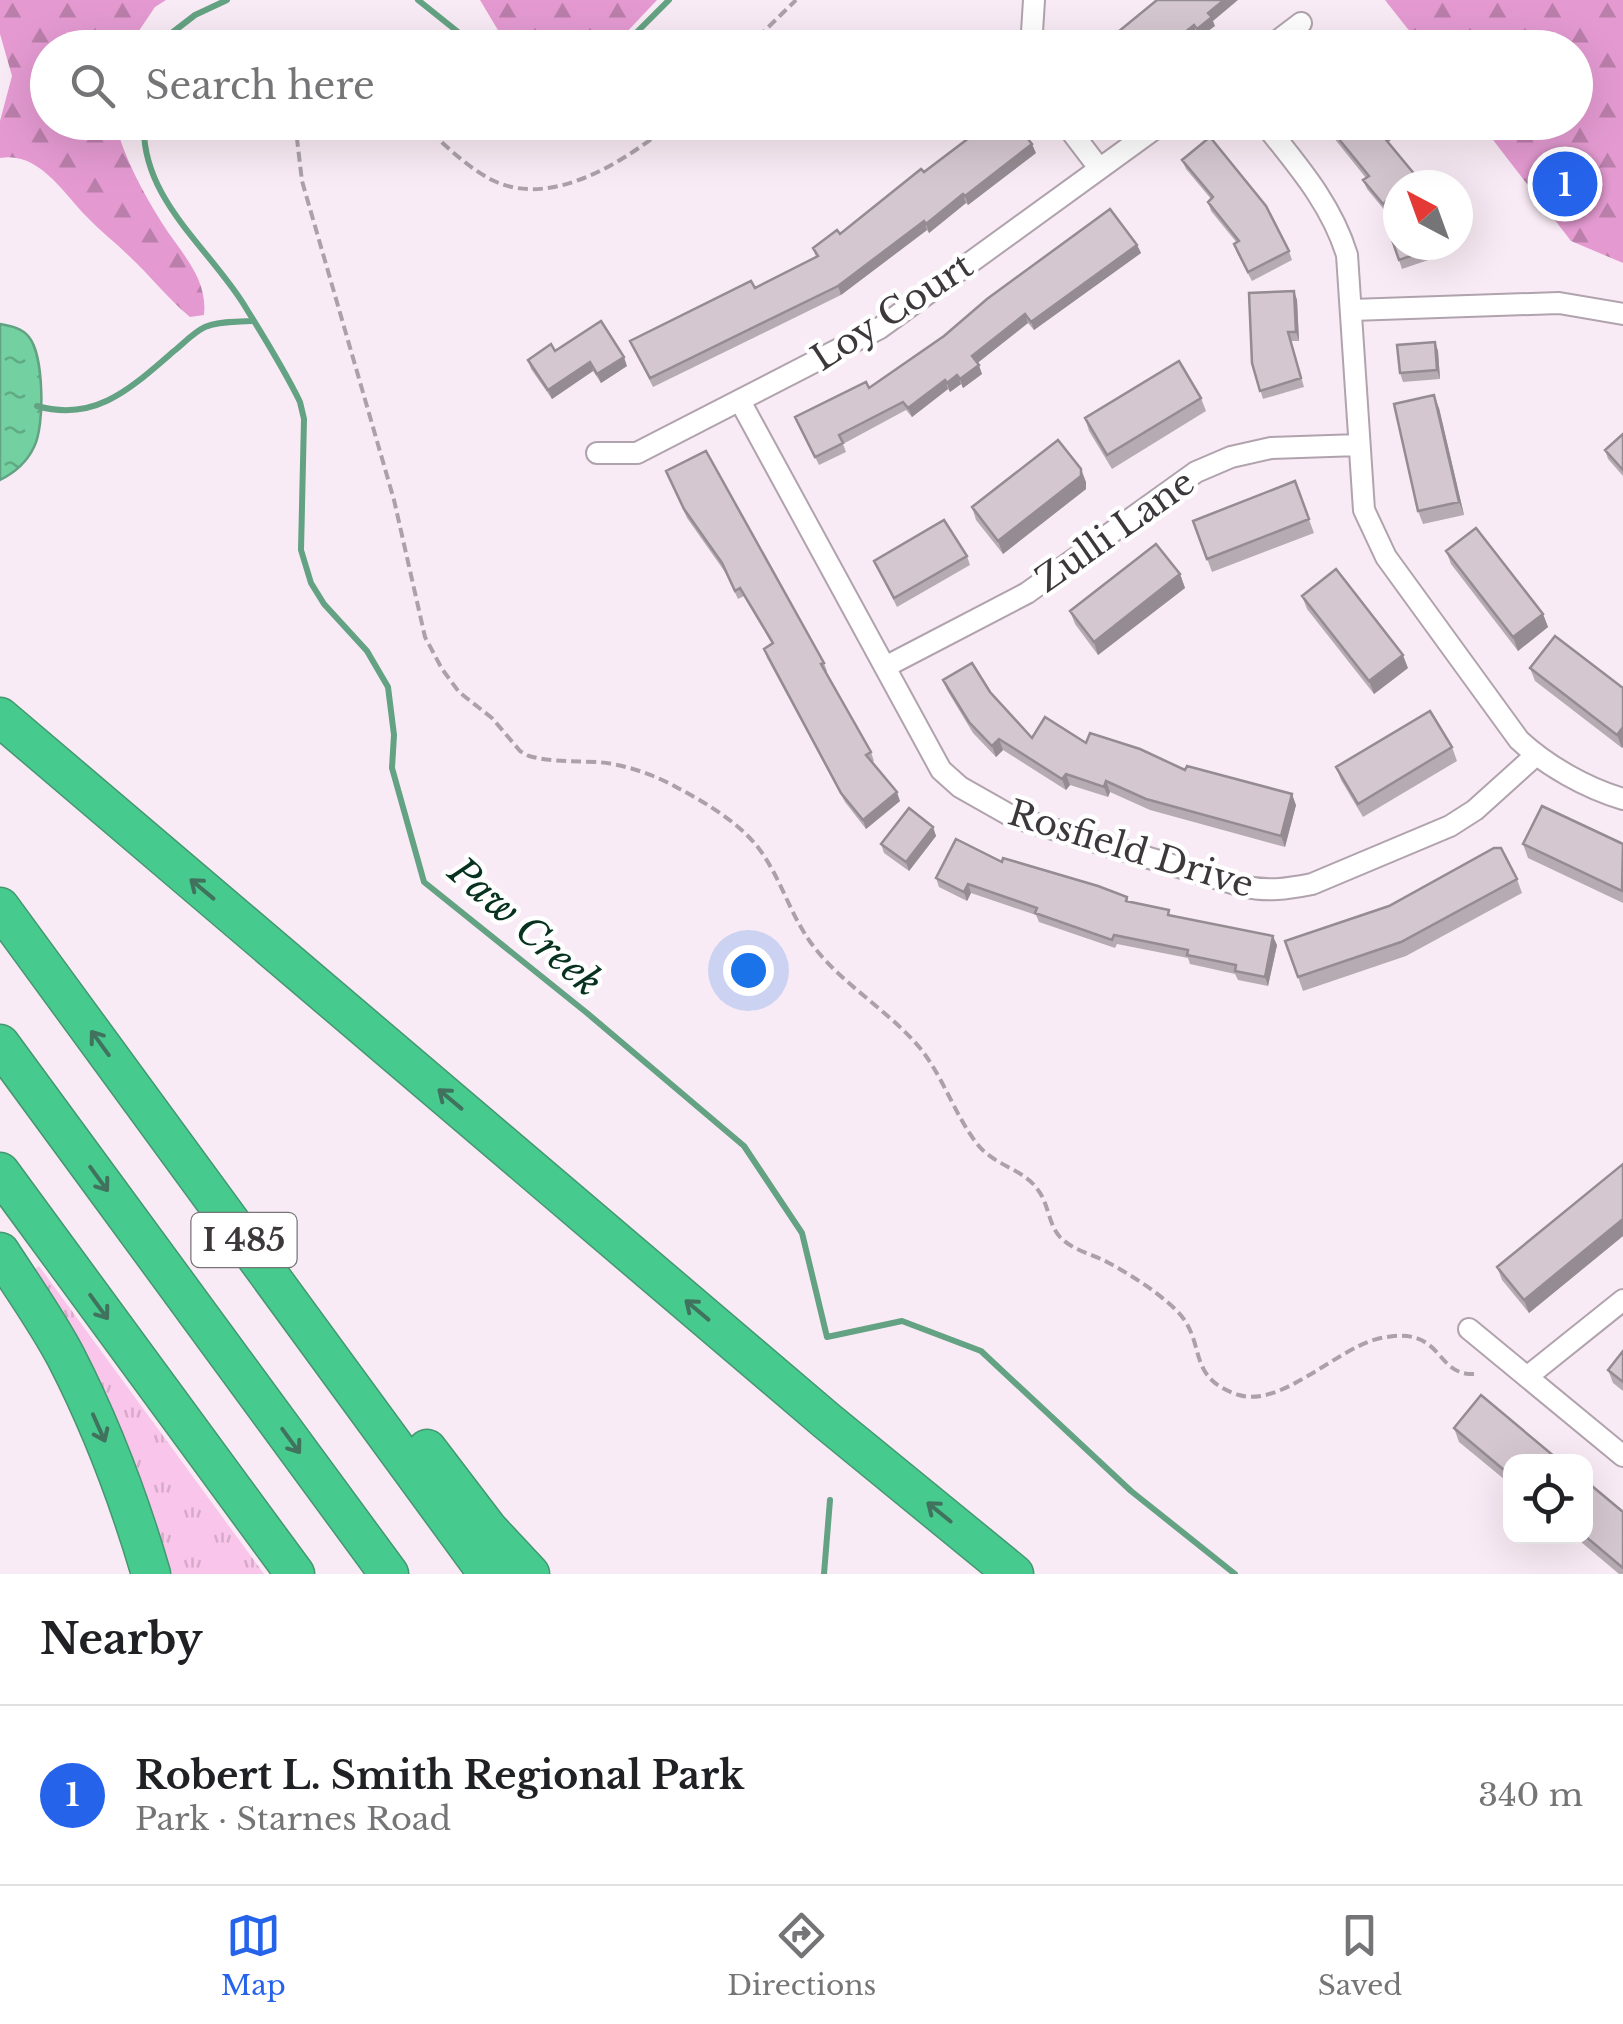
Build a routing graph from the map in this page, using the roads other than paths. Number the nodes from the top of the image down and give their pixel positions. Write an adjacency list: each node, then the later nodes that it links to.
1 (1034, 0): 3 (street)
2 (1301, 23): 4 (street)
3 (1033, 30)
4 (1292, 30)
5 (1078, 140): 8 (street)
6 (1139, 140): 8 (street, Loy Court)
7 (1277, 140): 9 (street)
8 (1099, 168): 11 (street, Loy Court)
9 (1352, 310): 10 (street); 12 (street)
10 (1623, 314)
11 (740, 402): 13 (street, Loy Court); 14 (street, Rosfield Drive)
12 (1358, 444): 14 (street, Zulli Lane); 16 (street)
13 (598, 452)
14 (885, 668): 16 (street, Rosfield Drive)
15 (0, 717): 32 (highway, one-way to 15)
16 (1536, 755): 17 (street)
17 (1623, 799)
18 (0, 907): 20 (highway, I 485, one-way to 18)
19 (0, 1044): 29 (highway, I 485, one-way to 29)
20 (141, 1098): 30 (highway, I 485); 31 (highway)
21 (0, 1172): 28 (highway, one-way to 28)
22 (0, 1252): 27 (highway, one-way to 27)
23 (1623, 1300): 25 (street)
24 (1469, 1329): 25 (street)
25 (1527, 1377): 26 (street)
26 (1623, 1456)
27 (151, 1574)
28 (294, 1574)
29 (388, 1574)
30 (488, 1574)
31 (530, 1574)
32 (1014, 1574)

